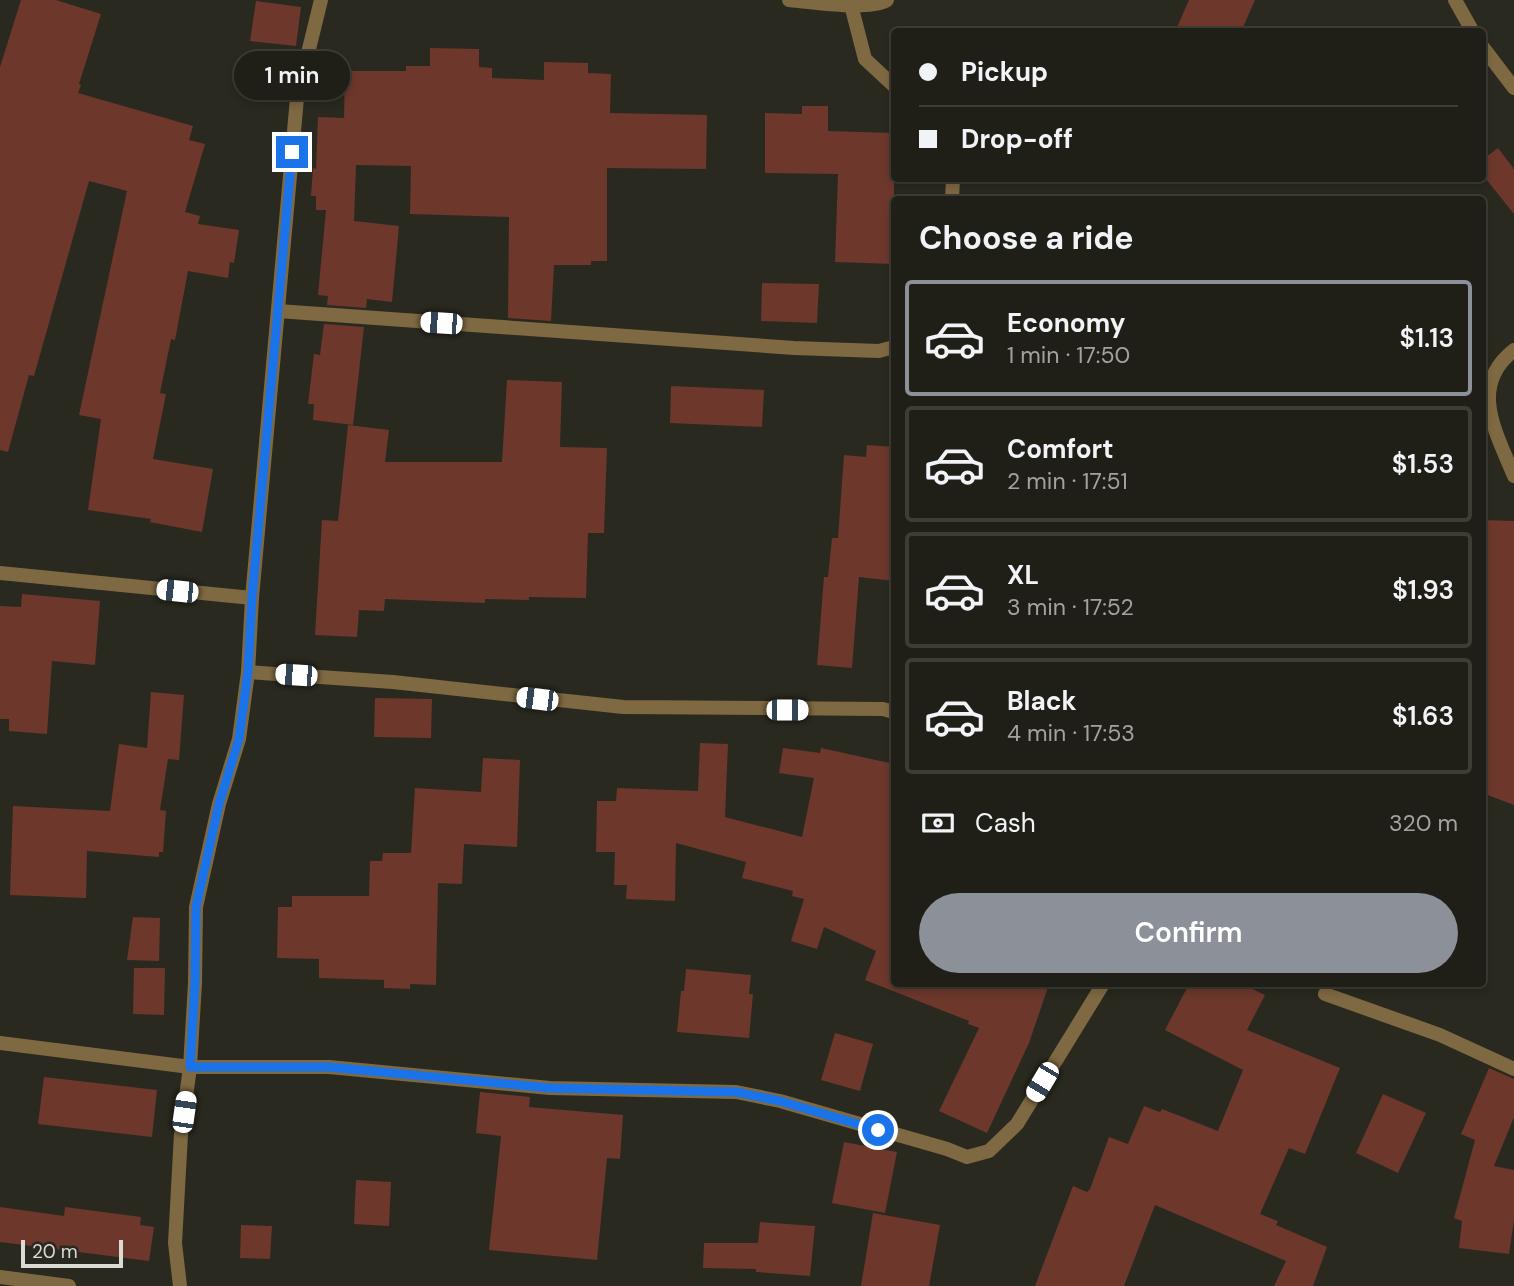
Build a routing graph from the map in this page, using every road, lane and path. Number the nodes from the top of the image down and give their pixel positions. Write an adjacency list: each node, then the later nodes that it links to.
1 (321, 0): 10 (street)
2 (789, 0): 5 (street)
3 (887, 0): 5 (street)
4 (1455, 0): 6 (street)
5 (851, 5): 8 (street)
6 (1471, 28)
7 (1486, 51): 9 (street)
8 (891, 83)
9 (1514, 89)
10 (278, 311): 11 (street); 15 (street)
11 (891, 348)
12 (1514, 350): 13 (street)
13 (1514, 475)
14 (0, 573): 15 (street)
15 (252, 598): 16 (street)
16 (248, 672): 17 (street); 21 (street)
17 (891, 711)
18 (1101, 987): 21 (street)
19 (1325, 994): 22 (street)
20 (0, 1043): 21 (street)
21 (190, 1067): 25 (street)
22 (1514, 1069)
23 (0, 1276): 24 (street)
24 (69, 1286)
25 (180, 1286)

